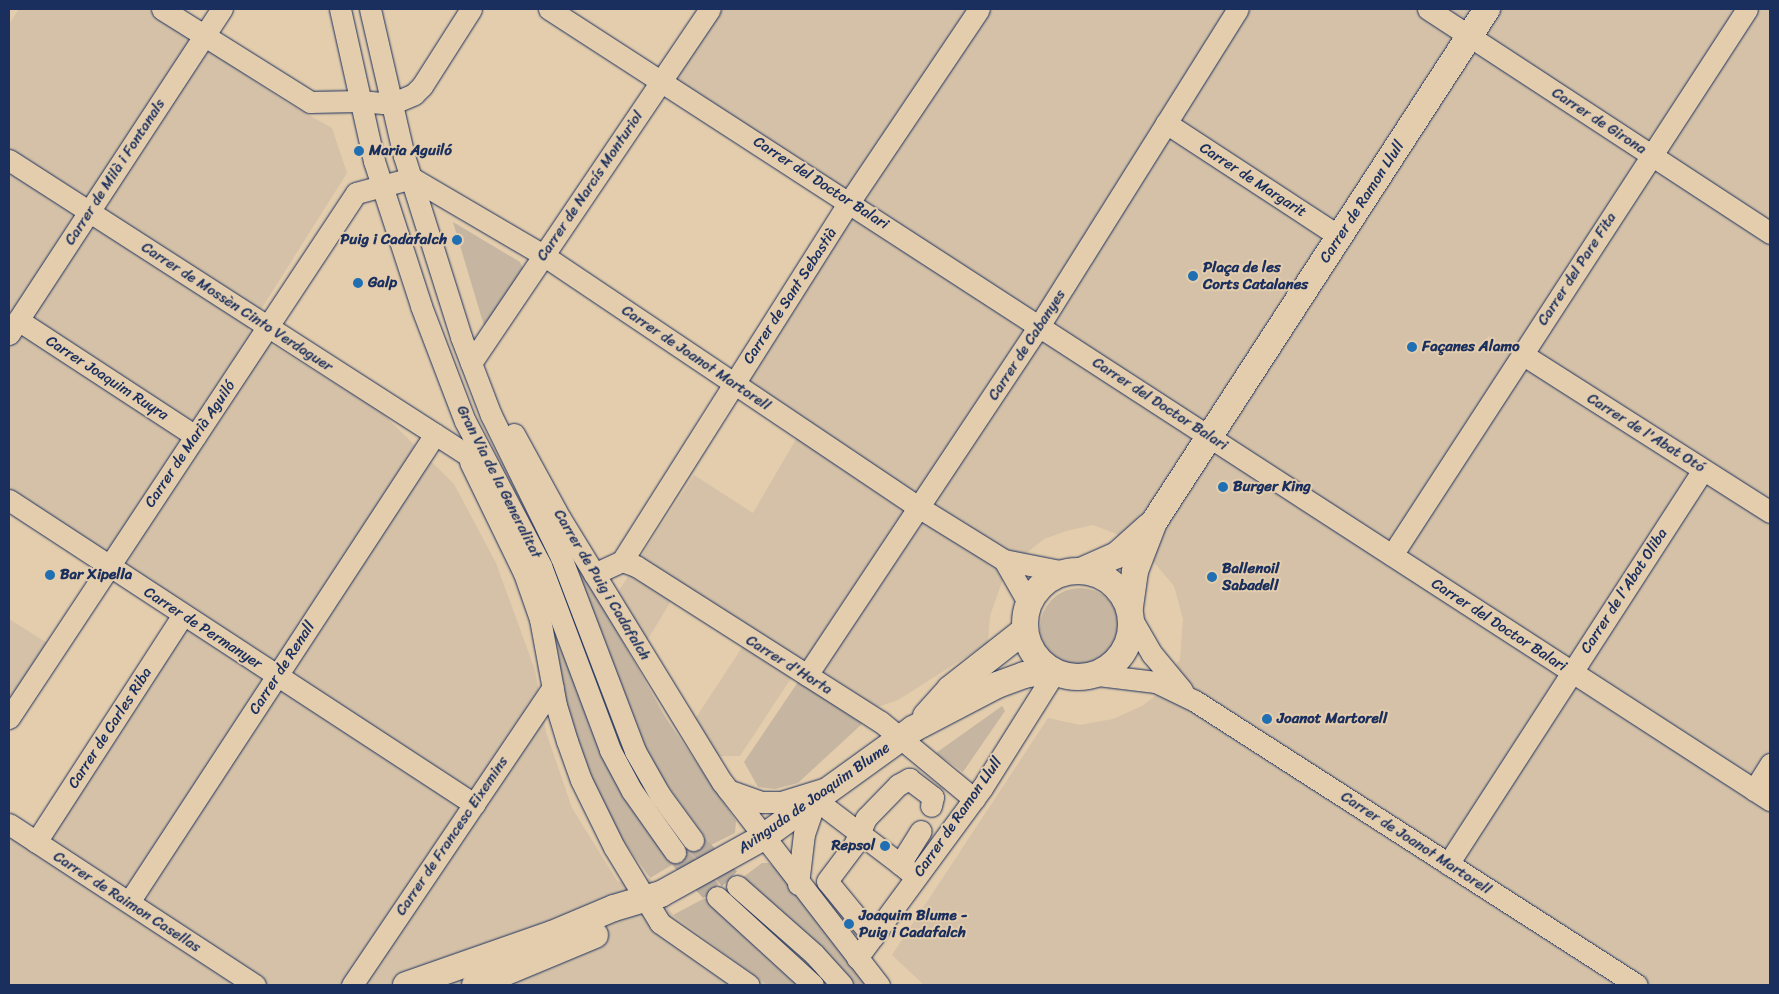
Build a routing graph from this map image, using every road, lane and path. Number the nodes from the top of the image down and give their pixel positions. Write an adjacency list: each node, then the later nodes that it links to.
1 (162, 9): 13 (street)
2 (222, 9): 13 (street, Carrer de Milà i Fontanals)
3 (340, 9): 16 (street, Gran Via de la Generalitat)
4 (370, 9): 17 (street, Gran Via de la Generalitat)
5 (471, 9): 17 (street)
6 (549, 9): 15 (street, Carrer del Doctor Balari)
7 (710, 9): 15 (street, Carrer de Narcís Monturiol)
8 (979, 9): 23 (street, Carrer de Sant Sebastià)
9 (1238, 9): 18 (street, Carrer de Cabanyes)
10 (1428, 9): 14 (street, Carrer de Girona)
11 (1487, 9): 14 (main road, Carrer de Ramon Llull)
12 (1746, 9): 19 (street, Carrer del Pare Fita)
13 (204, 36): 16 (street); 24 (street, Carrer de Milà i Fontanals)
14 (1470, 36): 19 (street, Carrer de Girona); 26 (main road, Carrer de Ramon Llull)
15 (661, 81): 23 (street, Carrer del Doctor Balari); 27 (street, Carrer de Narcís Monturiol)
16 (359, 101): 17 (street); 22 (street, Gran Via de la Generalitat)
17 (391, 104): 21 (street, Gran Via de la Generalitat)
18 (1166, 124): 26 (street, Carrer de Margarit); 29 (street, Carrer de Cabanyes)
19 (1651, 154): 25 (street, Carrer de Girona); 31 (street, Carrer del Pare Fita)
20 (9, 160): 24 (street, Carrer de Mossèn Cinto Verdaguer)
21 (412, 178): 22 (street); 27 (street, Carrer de Joanot Martorell); 33 (street, Gran Via de la Generalitat)
22 (382, 184): 28 (street, Carrer de Marià Aguiló); 32 (street, Gran Via de la Generalitat)
23 (850, 201): 29 (street, Carrer del Doctor Balari); 34 (street, Carrer de Sant Sebastià)
24 (89, 212): 28 (street, Carrer de Mossèn Cinto Verdaguer); 30 (street, Carrer de Milà i Fontanals)
25 (1770, 233)
26 (1339, 236): 37 (main road, Carrer de Ramon Llull)
27 (543, 256): 33 (street, Carrer de Narcís Monturiol); 34 (street, Carrer de Joanot Martorell)
28 (268, 326): 35 (street, Carrer de Mossèn Cinto Verdaguer); 36 (street, Carrer de Marià Aguiló)
29 (1039, 326): 37 (street, Carrer del Doctor Balari); 41 (street, Carrer de Cabanyes)
30 (14, 327): 36 (street, Carrer Joaquim Ruyra)
31 (1522, 354): 39 (street, Carrer de l'Abat Otó); 44 (street, Carrer del Pare Fita)
32 (444, 363): 38 (street); 76 (street, Gran Via de la Generalitat)
33 (474, 371): 49 (street, Carrer de Puig i Cadafalch); 74 (street, Gran Via de la Generalitat)
34 (734, 383): 41 (street, Carrer de Joanot Martorell); 46 (street, Carrer de Sant Sebastià)
35 (435, 434): 38 (street, Carrer de Mossèn Cinto Verdaguer); 58 (street, Carrer de Renall)
36 (196, 436): 47 (street, Carrer de Marià Aguiló)
37 (1210, 436): 43 (main road, Carrer de Ramon Llull); 44 (street, Carrer del Doctor Balari)
38 (466, 454): 59 (street)
39 (1703, 470): 42 (street, Carrer de l'Abat Otó); 55 (street, Carrer de l'Abat Oliba)
40 (9, 500): 47 (street, Carrer de Permanyer)
41 (920, 508): 45 (street, Carrer de Joanot Martorell); 56 (street, Carrer de Cabanyes)
42 (1770, 512)
43 (1154, 522): 48 (main road); 52 (main road)
44 (1392, 555): 55 (street, Carrer del Doctor Balari)
45 (1004, 560): 48 (street, Carrer de Joanot Martorell); 50 (street, Carrer de Joanot Martorell)
46 (629, 564): 49 (street); 56 (street, Carrer d'Horta)
47 (109, 566): 51 (street, Carrer de Permanyer); 61 (street, Carrer de Marià Aguiló)
48 (1073, 571): 50 (main road); 52 (main road)
49 (594, 574): 64 (street, Carrer de Puig i Cadafalch)
50 (1029, 604): 53 (main road)
51 (183, 615): 58 (street, Carrer de Permanyer); 75 (street, Carrer de Carles Riba)
52 (1132, 615): 57 (main road); 60 (street, Carrer de Joanot Martorell)
53 (1025, 630): 54 (main road); 62 (main road)
54 (1052, 672): 57 (main road); 62 (main road); 67 (street, Carrer de Ramon Llull)
55 (1572, 672): 66 (street, Carrer del Doctor Balari); 78 (street, Carrer de l'Abat Oliba)
56 (807, 675): 62 (street, Carrer d'Horta)
57 (1098, 675): 60 (street, Carrer de Joanot Martorell)
58 (277, 676): 68 (street, Carrer de Permanyer); 84 (street, Carrer de Renall)
59 (553, 687): 68 (street, Carrer de Francesc Eixemins); 83 (street)
60 (1195, 701): 78 (street, Carrer de Joanot Martorell)
61 (9, 718)
62 (906, 734): 65 (main road, Avinguda de Joaquim Blume); 67 (street, Carrer d'Horta)
63 (1770, 764): 66 (street)
64 (728, 790): 65 (street); 73 (street, Carrer de Puig i Cadafalch)
65 (825, 793): 71 (street); 73 (main road, Avinguda de Joaquim Blume); 80 (street)
66 (1762, 795)
67 (974, 799): 79 (street, Carrer de Ramon Llull)
68 (474, 804): 90 (street, Carrer de Francesc Eixemins)
69 (931, 806): 71 (street)
70 (9, 824): 75 (street, Carrer de Raimon Casellas)
71 (859, 830): 77 (street); 85 (street)
72 (921, 831): 77 (street)
73 (762, 838): 80 (street, Carrer de Puig i Cadafalch); 83 (main road, Avinguda de Joaquim Blume)
74 (693, 840)
75 (36, 842): 84 (street, Carrer de Raimon Casellas)
76 (675, 852)
77 (900, 864): 79 (street)
78 (1448, 864): 89 (street, Carrer de Joanot Martorell)
79 (917, 877): 85 (street, Carrer de Ramon Llull)
80 (798, 884): 87 (street, Carrer de Puig i Cadafalch)
81 (737, 886): 96 (street)
82 (718, 897): 95 (street)
83 (650, 900): 86 (main road, Avinguda de Joaquim Blume); 93 (main road, Avinguda de Joaquim Blume); 94 (street)
84 (129, 902): 88 (street, Carrer de Raimon Casellas)
85 (873, 936): 87 (street, Carrer de Ramon Llull)
86 (521, 945): 91 (main road, Avinguda de Joaquim Blume); 92 (street, Avinguda de Joaquim Blume)
87 (857, 958): 97 (street, Carrer de Puig i Cadafalch)
88 (249, 983)
89 (1632, 984)
90 (352, 985)
91 (406, 985)
92 (443, 985)
93 (475, 985)
94 (749, 985)
95 (813, 985)
96 (842, 985)
97 (879, 985)

